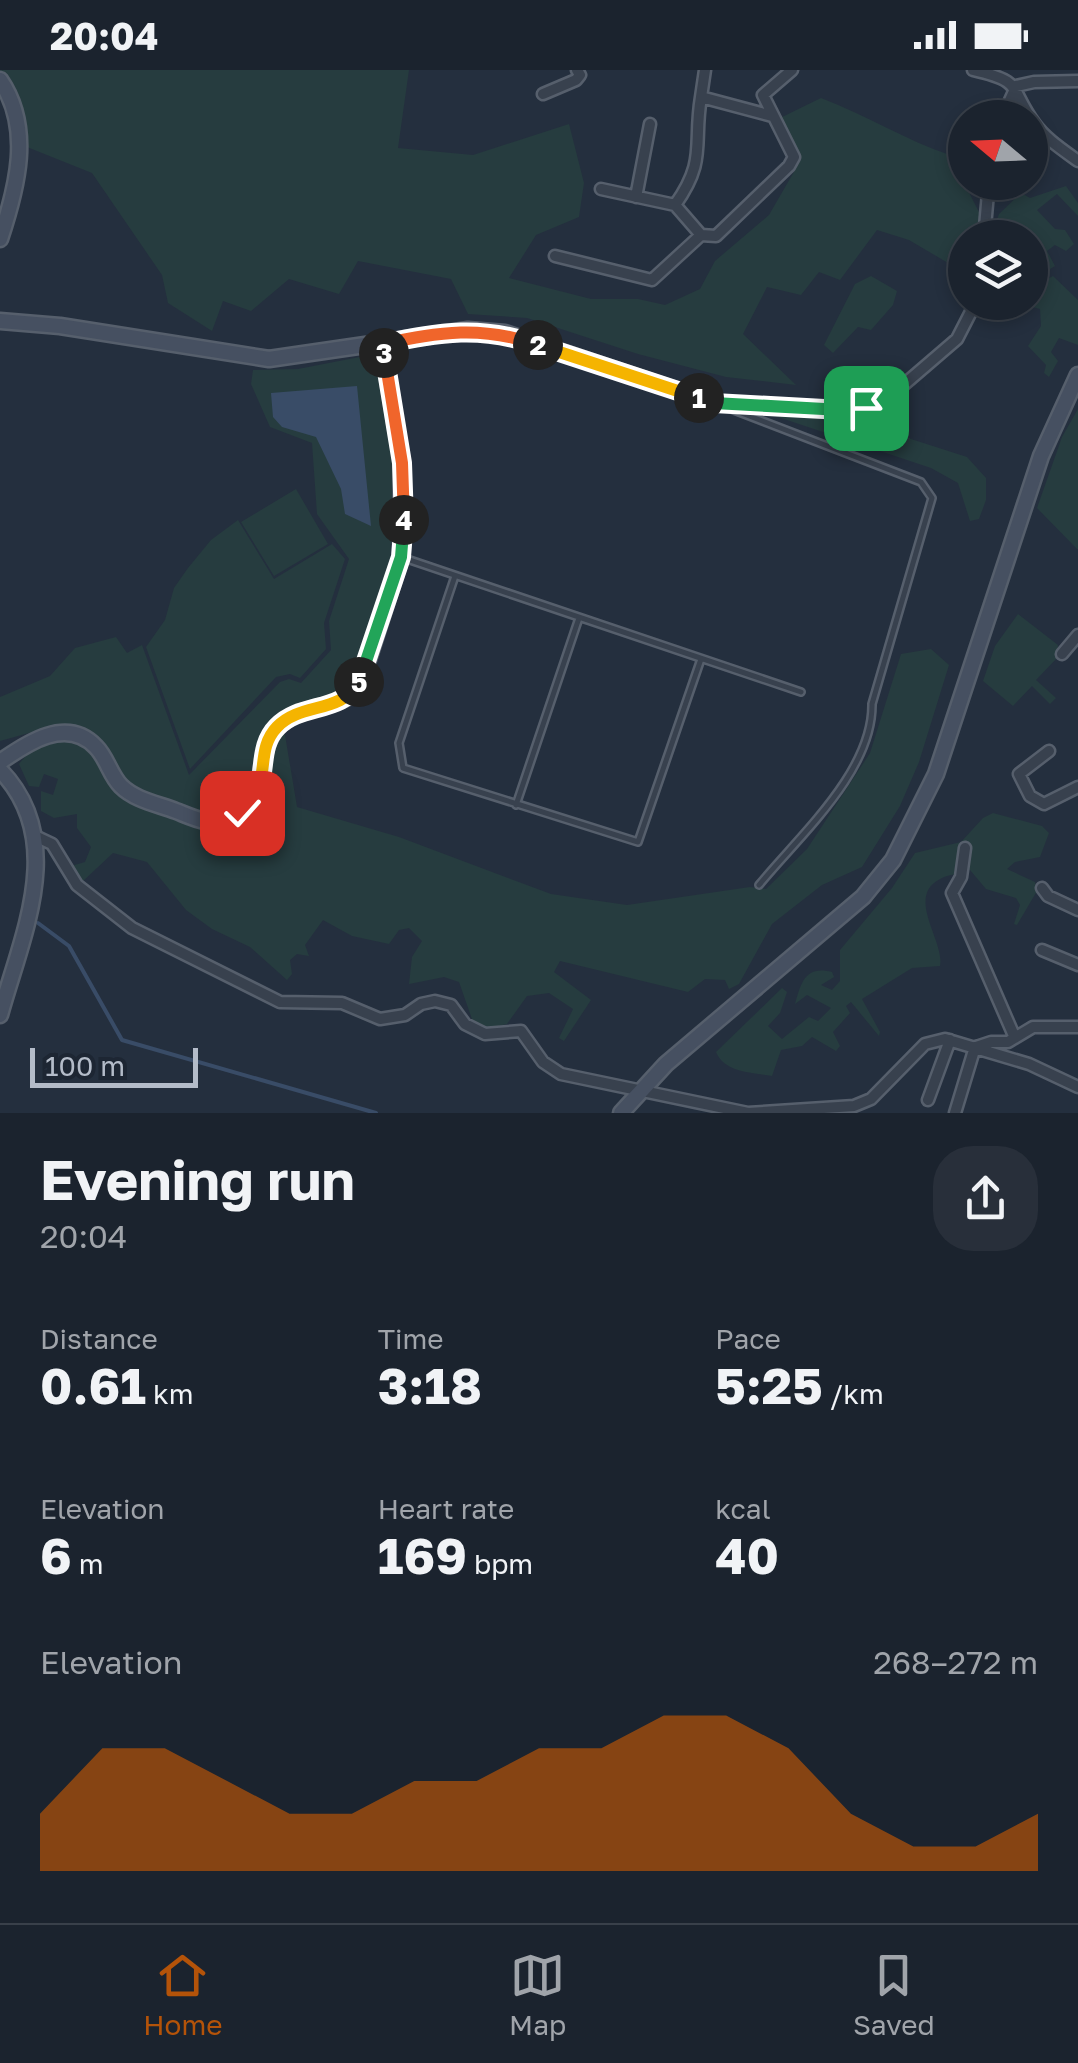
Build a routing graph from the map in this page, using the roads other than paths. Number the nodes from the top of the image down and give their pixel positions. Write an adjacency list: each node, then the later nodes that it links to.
1 (577, 70): 9 (street)
2 (705, 70): 10 (street)
3 (792, 70): 12 (street)
4 (973, 70): 8 (street)
5 (1032, 76): 7 (street); 8 (street)
6 (0, 80): 19 (street)
7 (1078, 82)
8 (1016, 86): 11 (street); 14 (street)
9 (543, 94)
10 (701, 97): 12 (street); 17 (street)
11 (1010, 100)
12 (772, 116): 18 (street)
13 (650, 124): 16 (street)
14 (1078, 161)
15 (602, 189): 16 (street)
16 (636, 196): 17 (street)
17 (675, 205): 18 (street)
18 (701, 235): 20 (street)
19 (0, 239)
20 (556, 256)
21 (966, 320): 25 (street)
22 (0, 322): 23 (street)
23 (382, 344): 25 (street); 26 (street)
24 (1078, 375): 51 (street)
25 (714, 403): 40 (lane)
26 (401, 557): 27 (lane); 34 (street)
27 (454, 576): 28 (lane); 37 (lane)
28 (579, 618): 31 (lane); 37 (lane)
29 (1078, 635): 30 (street)
30 (1062, 654)
31 (701, 659): 32 (lane); 37 (lane)
32 (801, 692)
33 (1048, 751): 36 (street)
34 (0, 762)
35 (0, 770): 38 (street)
36 (1078, 787)
37 (516, 804)
38 (35, 836): 45 (street); 51 (street)
39 (965, 848): 47 (street)
40 (759, 884)
41 (1042, 888): 42 (street)
42 (1078, 910)
43 (1042, 950): 44 (street)
44 (1078, 965)
45 (0, 1015)
46 (1078, 1027): 47 (street)
47 (1015, 1038): 49 (street)
48 (950, 1040): 49 (street); 52 (street); 53 (street)
49 (975, 1047): 50 (street); 56 (street)
50 (1078, 1087)
51 (638, 1092): 53 (street); 54 (street)
52 (928, 1100)
53 (682, 1101): 55 (street)
54 (621, 1113)
55 (678, 1113)
56 (954, 1113)

